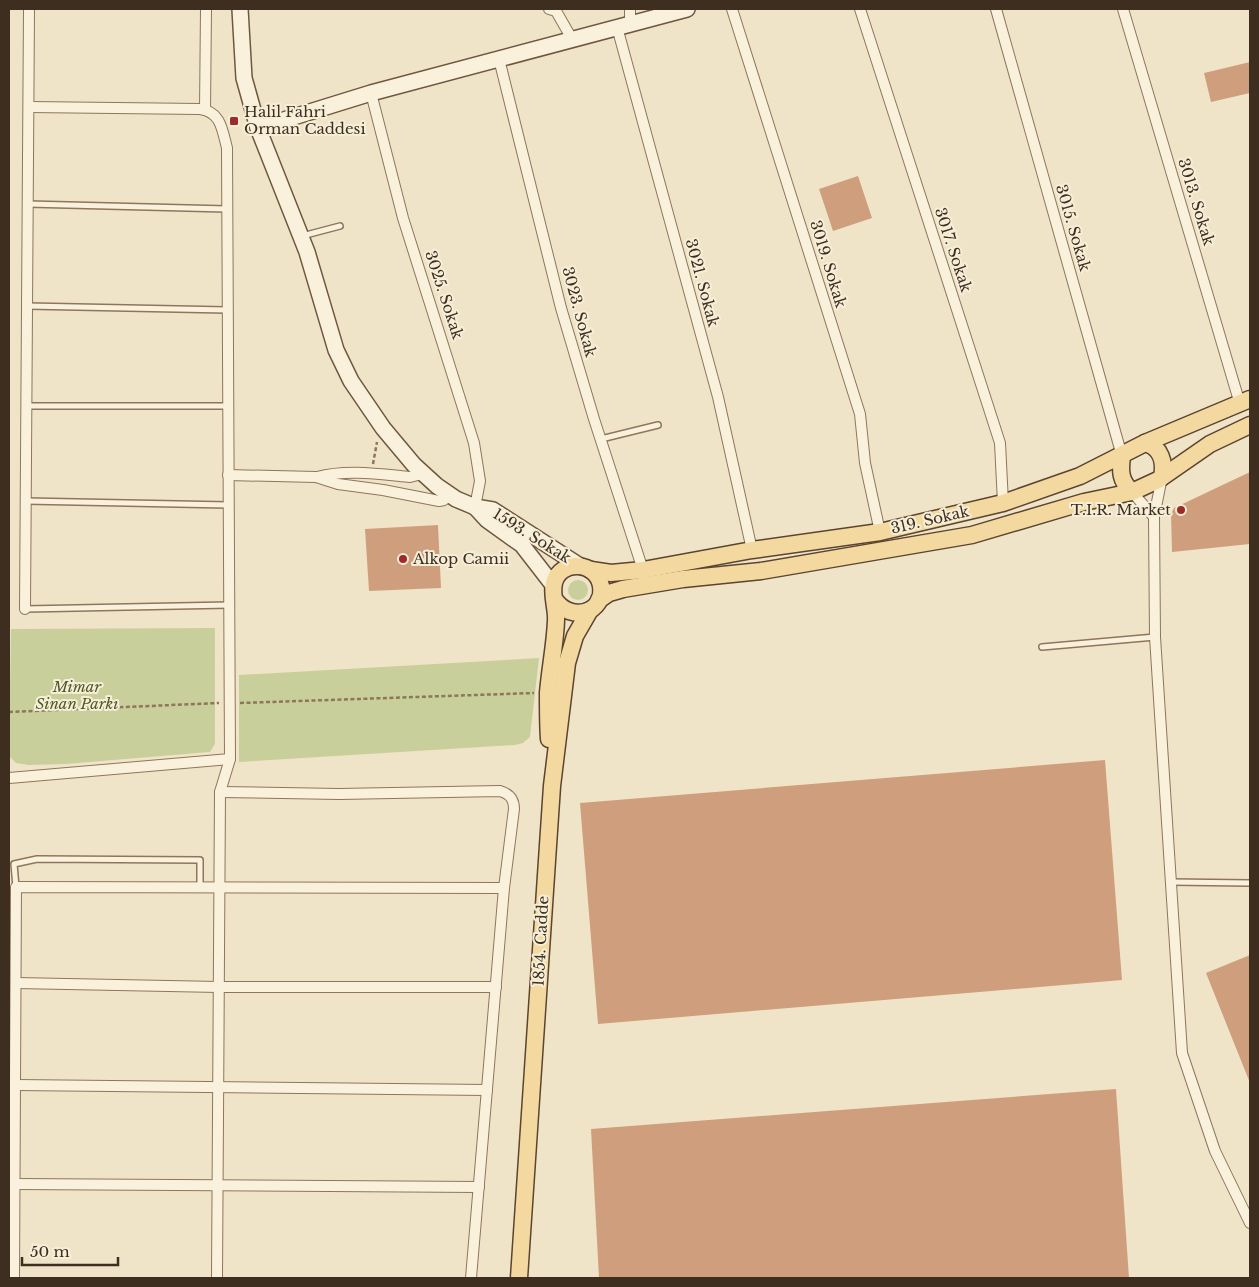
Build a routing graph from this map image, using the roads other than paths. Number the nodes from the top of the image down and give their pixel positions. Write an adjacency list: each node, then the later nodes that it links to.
1 (29, 9): 15 (street)
2 (206, 9): 16 (street)
3 (240, 9): 17 (main road)
4 (549, 9): 12 (street)
5 (630, 9): 11 (street, 3021. Sokak)
6 (687, 9): 11 (main road)
7 (732, 9): 45 (street, 3019. Sokak)
8 (860, 9): 41 (street, 3017. Sokak)
9 (996, 9): 31 (street, 3015. Sokak)
10 (1123, 9): 24 (street, 3013. Sokak)
11 (623, 26): 12 (main road); 46 (street, 3021. Sokak)
12 (572, 39): 13 (main road)
13 (499, 59): 14 (main road); 29 (street, 3023. Sokak)
14 (371, 93): 17 (main road); 43 (street, 3025. Sokak)
15 (29, 107): 16 (street); 18 (street)
16 (205, 110): 19 (street)
17 (258, 128): 21 (main road)
18 (28, 204): 19 (lane); 22 (street)
19 (227, 209): 23 (street)
20 (340, 226): 21 (lane)
21 (300, 236): 32 (main road)
22 (27, 306): 23 (lane); 25 (street)
23 (228, 310): 26 (street)
24 (1245, 402): 30 (main road, 319. Sokak)
25 (27, 406): 26 (lane); 40 (street)
26 (228, 406): 33 (street)
27 (658, 425): 29 (lane)
28 (1250, 425): 36 (main road, 319. Sokak)
29 (600, 440): 48 (street, 3023. Sokak)
30 (1145, 443): 31 (main road, 319. Sokak); 36 (main road)
31 (1122, 456): 38 (main road); 41 (main road, 319. Sokak)
32 (421, 472): 34 (street); 39 (main road)
33 (228, 475): 35 (street); 42 (street)
34 (382, 475): 35 (street); 37 (street)
35 (316, 477): 37 (street)
36 (1162, 477): 38 (main road, 319. Sokak); 44 (street)
37 (383, 490): 39 (street)
38 (1132, 492): 44 (street); 51 (main road, 319. Sokak)
39 (450, 495): 43 (main road)
40 (26, 501): 42 (lane); 52 (street)
41 (1003, 502): 45 (main road, 319. Sokak)
42 (228, 505): 50 (street)
43 (475, 507): 47 (main road, 1593. Sokak); 49 (main road, 1593. Sokak)
44 (1154, 517): 53 (street)
45 (880, 532): 46 (main road, 319. Sokak)
46 (752, 550): 48 (main road, 319. Sokak)
47 (585, 568): 48 (main road, 319. Sokak); 49 (main road); 51 (main road)
48 (642, 570)
49 (554, 593): 51 (main road); 57 (main road)
50 (229, 605): 52 (lane); 55 (street)
51 (594, 605): 57 (main road, 1854. Cadde)
52 (26, 609)
53 (1155, 637): 54 (lane); 59 (street)
54 (1042, 647)
55 (230, 759): 56 (street); 58 (street)
56 (9, 778)
57 (552, 786): 78 (main road, 1854. Cadde)
58 (220, 792): 63 (street); 64 (street)
59 (1171, 882): 60 (lane); 74 (street)
60 (1250, 883)
61 (16, 887): 62 (street); 62 (lane); 65 (street)
62 (200, 888): 63 (street)
63 (219, 888): 64 (street); 66 (street)
64 (504, 888): 67 (street)
65 (16, 983): 66 (street); 68 (street)
66 (219, 987): 67 (street); 69 (street)
67 (496, 987): 70 (street)
68 (15, 1085): 69 (street); 71 (street)
69 (218, 1086): 70 (street); 72 (street)
70 (487, 1090): 73 (street)
71 (15, 1184): 72 (street); 75 (street)
72 (218, 1184): 73 (street); 76 (street)
73 (479, 1187): 77 (street)
74 (1250, 1223)
75 (14, 1278)
76 (217, 1278)
77 (471, 1278)
78 (519, 1278)

